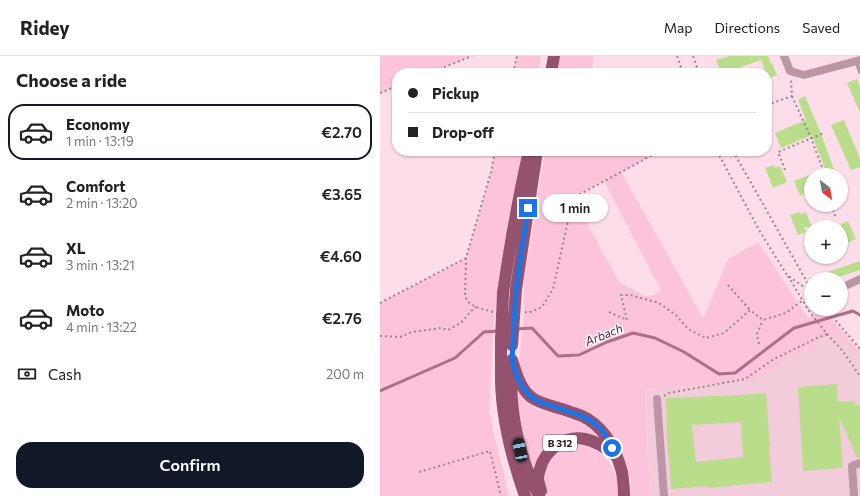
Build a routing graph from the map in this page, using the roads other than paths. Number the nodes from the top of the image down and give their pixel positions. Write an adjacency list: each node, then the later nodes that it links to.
1 (547, 56): 5 (main road)
2 (554, 56): 6 (main road)
3 (784, 56): 4 (street)
4 (858, 60): 7 (lane)
5 (545, 68)
6 (552, 68)
7 (860, 72)
8 (528, 156): 16 (main road, bridge)
9 (536, 156): 12 (main road, B 312, bridge)
10 (860, 279): 11 (street)
11 (848, 285)
12 (512, 360): 14 (main road, B 312); 19 (main road, B 312)
13 (657, 399): 21 (street)
14 (616, 455): 19 (main road, B 312); 20 (main road, B 312)
15 (860, 463): 22 (street)
16 (520, 481): 17 (main road); 18 (main road)
17 (520, 496)
18 (525, 496)
19 (540, 496)
20 (624, 496)
21 (664, 496)
22 (854, 496)

